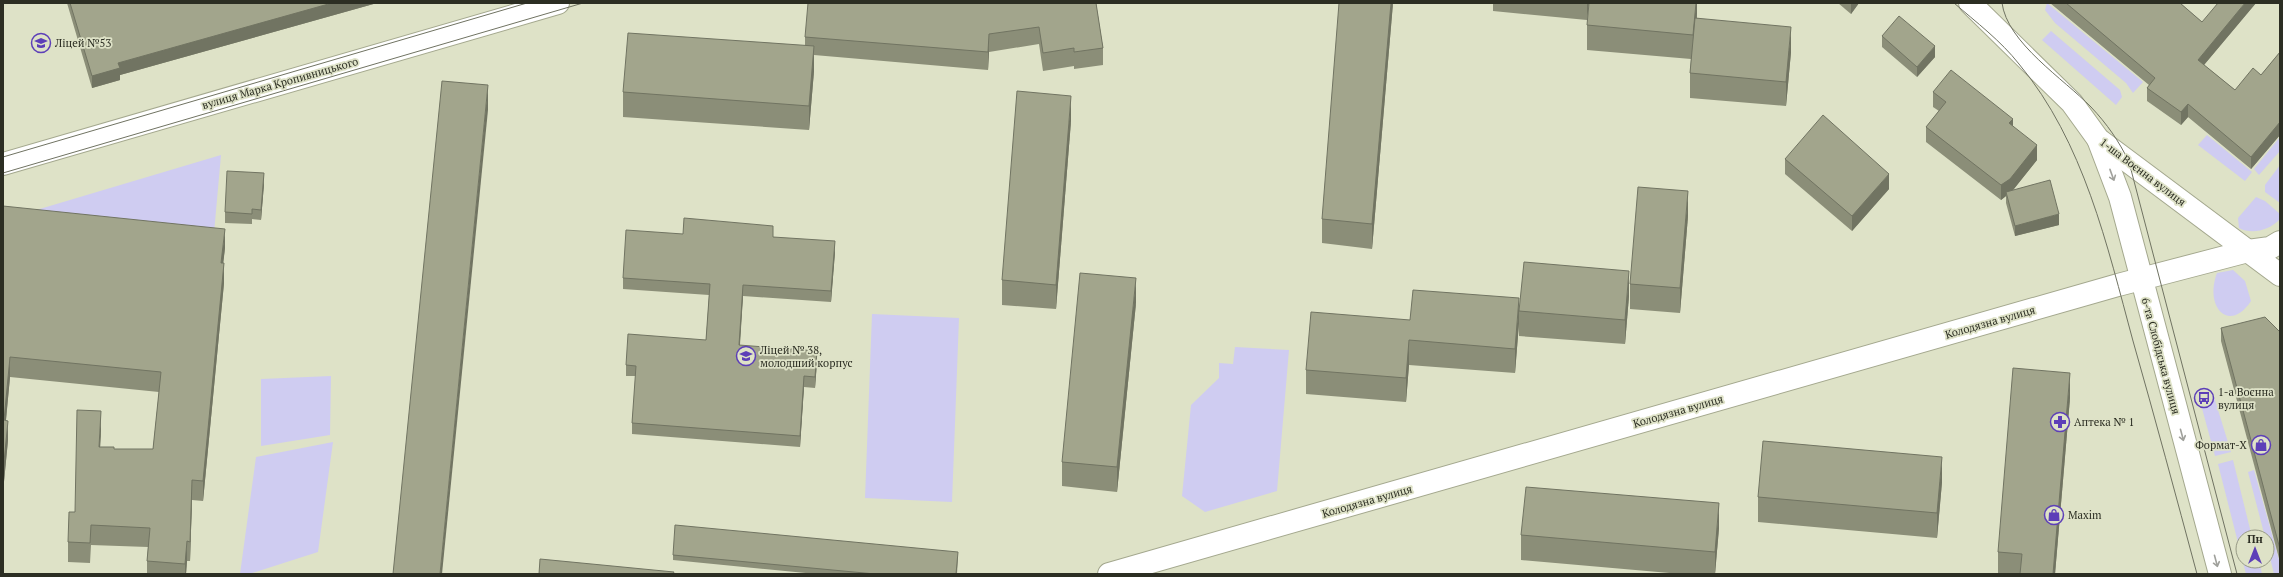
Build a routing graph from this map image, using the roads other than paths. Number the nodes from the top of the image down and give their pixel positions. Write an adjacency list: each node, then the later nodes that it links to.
1 (558, 3): 4 (street, вулиця Марка Кропивницького)
2 (1970, 3): 3 (street, 1-ша Воєнна вулиця)
3 (2098, 138): 6 (street, 1-ша Воєнна вулиця); 8 (street, 6-та Слобідська вулиця, one-way to 8)
4 (3, 164)
5 (2280, 242): 6 (street, Колодязна вулиця)
6 (2248, 252): 7 (street, 1-ша Воєнна вулиця); 8 (street, Колодязна вулиця)
7 (2280, 275)
8 (2141, 280): 9 (street, Колодязна вулиця); 10 (street, 6-та Слобідська вулиця, one-way to 10)
9 (1109, 574)
10 (2220, 574)

